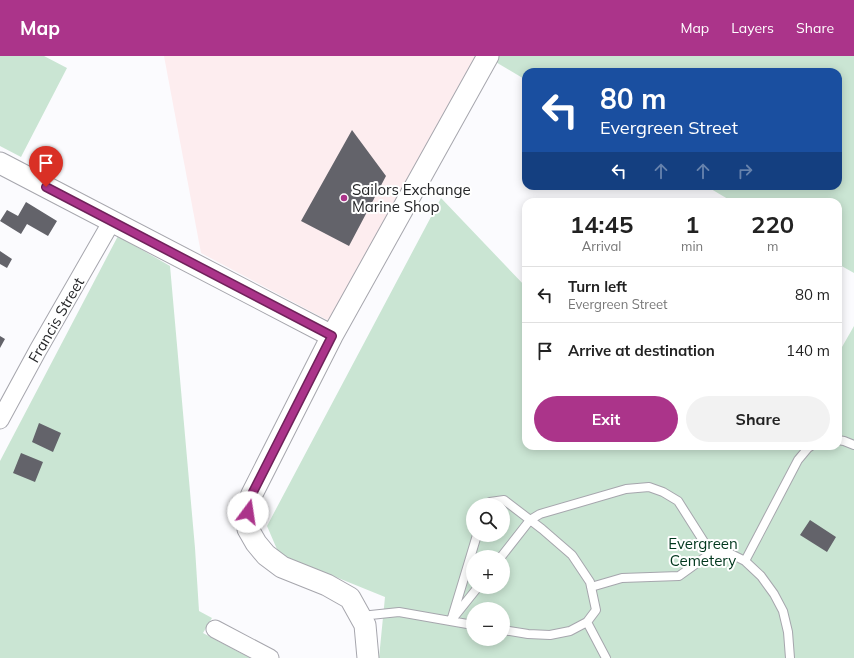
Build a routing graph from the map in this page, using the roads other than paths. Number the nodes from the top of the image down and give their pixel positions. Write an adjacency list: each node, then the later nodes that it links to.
1 (488, 56): 4 (street)
2 (0, 162): 3 (street)
3 (112, 221): 4 (street); 5 (street, Francis Street)
4 (332, 336): 17 (street)
5 (0, 420)
6 (842, 441): 7 (lane)
7 (854, 445)
8 (806, 450): 14 (lane)
9 (510, 505): 10 (lane)
10 (530, 520): 12 (lane); 13 (lane); 15 (lane)
11 (475, 542): 18 (lane)
12 (506, 550)
13 (711, 553): 14 (lane); 15 (lane)
14 (745, 561): 26 (lane)
15 (591, 587): 19 (lane)
16 (472, 594): 18 (lane)
17 (360, 616): 18 (lane); 24 (street)
18 (451, 621): 20 (lane)
19 (587, 622): 22 (lane); 25 (lane)
20 (466, 623)
21 (214, 629): 23 (street)
22 (510, 631)
23 (270, 658)
24 (368, 658)
25 (606, 658)
26 (790, 658)

